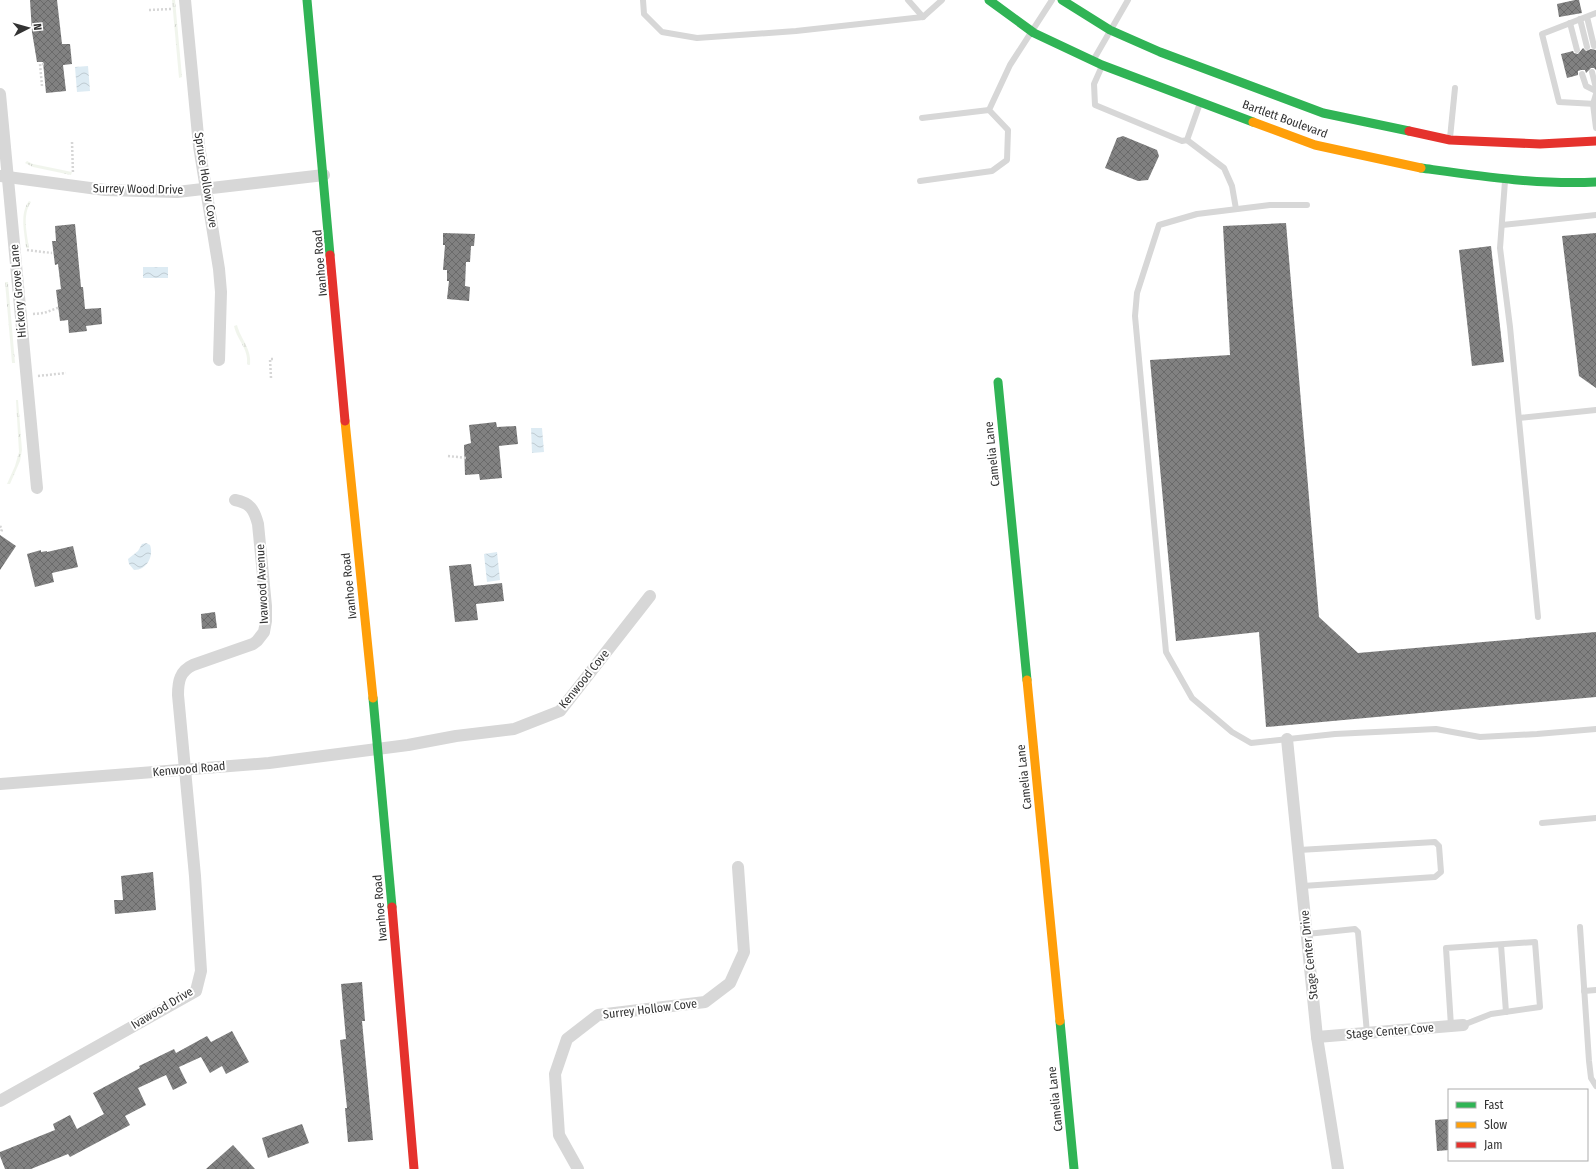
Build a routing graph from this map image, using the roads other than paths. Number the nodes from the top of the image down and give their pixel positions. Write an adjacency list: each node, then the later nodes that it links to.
1 (185, 0): 41 (street, Spruce Hollow Cove)
2 (307, 0): 36 (street, Ivanhoe Road)
3 (643, 0): 11 (lane)
4 (908, 0): 11 (lane)
5 (942, 0): 11 (lane)
6 (989, 0): 16 (street, Bartlett Boulevard)
7 (1052, 0): 16 (lane)
8 (1062, 0): 15 (street, Bartlett Boulevard)
9 (1128, 0): 15 (lane)
10 (1596, 13): 12 (lane)
11 (923, 17)
12 (1587, 17): 13 (lane); 17 (lane)
13 (1580, 19): 14 (lane); 18 (lane)
14 (1570, 23): 19 (lane); 29 (lane)
15 (1110, 30): 20 (lane); 34 (street, Bartlett Boulevard)
16 (1032, 32): 20 (street, Bartlett Boulevard); 30 (lane)
17 (1594, 46)
18 (1587, 47)
19 (1577, 50)
20 (1093, 61): 21 (street, Bartlett Boulevard)
21 (1102, 65): 28 (street, Bartlett Boulevard); 33 (lane)
22 (1592, 72): 25 (lane)
23 (1582, 74): 26 (lane)
24 (1455, 88): 34 (lane)
25 (1596, 88)
26 (1596, 92): 29 (lane)
27 (0, 94): 37 (street, Hickory Grove Lane)
28 (1200, 102): 33 (lane); 38 (street, Bartlett Boulevard)
29 (1594, 104): 32 (lane)
30 (989, 110): 31 (lane); 39 (lane)
31 (922, 118)
32 (1596, 128)
33 (1187, 140): 43 (lane)
34 (1450, 140): 35 (street, Bartlett Boulevard)
35 (1596, 141)
36 (324, 175): 41 (street, Surrey Wood Drive); 56 (street, Ivanhoe Road)
37 (4, 177): 41 (street, Surrey Wood Drive); 50 (street, Hickory Grove Lane)
38 (1505, 179): 40 (street, Bartlett Boulevard); 45 (lane)
39 (920, 181)
40 (1596, 182)
41 (206, 189): 46 (street, Spruce Hollow Cove)
42 (1307, 206): 43 (lane)
43 (1236, 209): 55 (lane)
44 (1596, 215): 45 (lane)
45 (1502, 225): 49 (lane)
46 (219, 360)
47 (998, 382): 77 (street, Camelia Lane)
48 (1596, 410): 49 (lane)
49 (1518, 418): 53 (lane)
50 (37, 488)
51 (235, 500): 57 (street, Ivawood Avenue)
52 (650, 596): 56 (street, Kenwood Cove)
53 (1538, 617)
54 (1596, 729): 55 (lane)
55 (1287, 739): 61 (street, Stage Center Drive)
56 (378, 749): 57 (street, Kenwood Road); 75 (street, Ivanhoe Road)
57 (184, 770): 58 (street, Kenwood Road); 74 (street, Ivawood Drive)
58 (0, 784)
59 (1596, 818): 60 (lane)
60 (1542, 823)
61 (1299, 850): 63 (street, Stage Center Drive); 63 (lane)
62 (738, 867): 76 (street, Surrey Hollow Cove)
63 (1303, 886): 65 (street, Stage Center Drive)
64 (1580, 927): 68 (lane)
65 (1307, 934): 71 (lane); 72 (street, Stage Center Drive)
66 (1501, 944): 69 (lane); 69 (lane); 70 (lane)
67 (1596, 990): 68 (lane)
68 (1584, 991): 73 (lane)
69 (1506, 1012): 70 (lane)
70 (1457, 1026): 71 (street, Stage Center Cove)
71 (1367, 1033): 72 (street, Stage Center Cove)
72 (1317, 1037): 78 (street, Stage Center Drive)
73 (1596, 1086)
74 (0, 1102)
75 (414, 1169)
76 (578, 1169)
77 (1074, 1169)
78 (1338, 1169)

